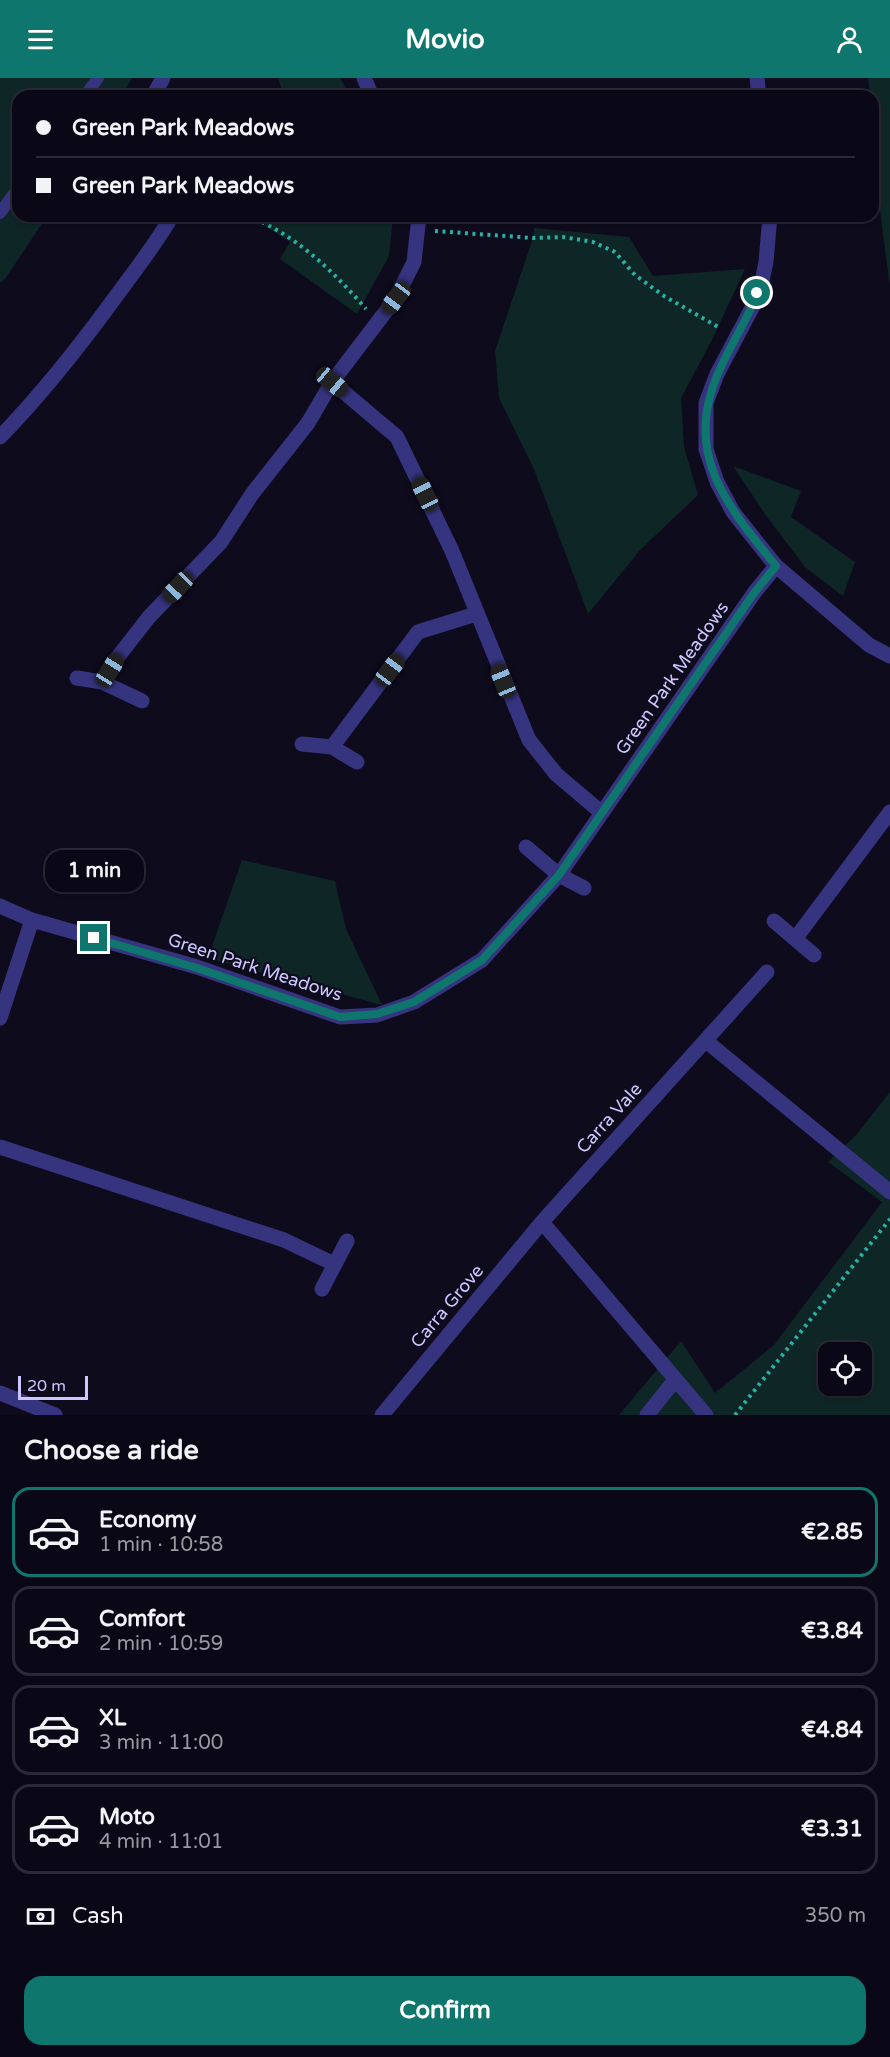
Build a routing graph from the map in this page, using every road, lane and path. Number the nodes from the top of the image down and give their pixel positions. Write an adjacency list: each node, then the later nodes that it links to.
1 (12, 196): 2 (lane)
2 (0, 213)
3 (168, 222): 10 (street)
4 (261, 222): 7 (path)
5 (769, 222): 8 (street)
6 (419, 223): 7 (street); 8 (path)
7 (378, 322): 9 (street)
8 (736, 338): 11 (street)
9 (332, 382): 12 (street); 15 (street)
10 (0, 437)
11 (776, 566): 13 (street); 21 (street, Green Park Meadows)
12 (476, 614): 18 (street); 21 (street)
13 (890, 656)
14 (77, 678): 15 (street)
15 (102, 682): 16 (street)
16 (142, 701)
17 (302, 744): 18 (street)
18 (332, 747): 19 (street)
19 (357, 762)
20 (890, 812): 28 (street)
21 (602, 813): 23 (street, Green Park Meadows)
22 (526, 847): 23 (street)
23 (559, 875): 24 (street); 26 (street, Green Park Meadows)
24 (584, 888)
25 (0, 906): 26 (street, Green Park Meadows)
26 (32, 920): 31 (street)
27 (774, 921): 28 (street)
28 (795, 939): 29 (street)
29 (814, 955)
30 (767, 972): 32 (street, Carra Vale)
31 (0, 1018)
32 (706, 1041): 34 (street); 36 (street, Carra Vale)
33 (0, 1147): 38 (street)
34 (890, 1192)
35 (890, 1218): 46 (path)
36 (542, 1222): 40 (street); 43 (street, Carra Grove)
37 (347, 1241): 38 (street)
38 (334, 1263): 39 (street)
39 (322, 1289)
40 (675, 1380): 44 (street); 45 (street)
41 (0, 1393): 42 (street)
42 (56, 1415)
43 (381, 1415)
44 (647, 1415)
45 (706, 1415)
46 (735, 1415)

